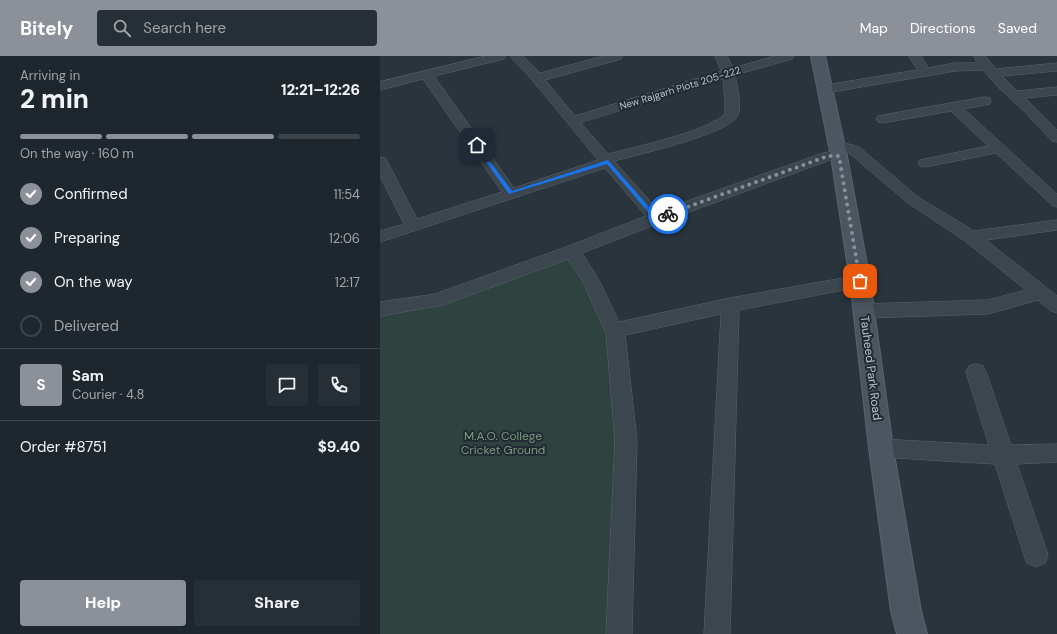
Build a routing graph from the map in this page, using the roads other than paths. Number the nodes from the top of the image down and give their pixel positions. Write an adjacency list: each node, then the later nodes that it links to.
1 (500, 56): 12 (street)
2 (516, 56): 13 (street)
3 (617, 56): 13 (street)
4 (721, 56): 11 (street)
5 (788, 56): 11 (street, New Rajgarh Plots 205-222)
6 (818, 56): 15 (main road, Tauheed Park Road)
7 (915, 56): 10 (street)
8 (986, 65): 9 (street); 10 (street); 17 (street)
9 (1057, 67)
10 (925, 72): 15 (street)
11 (728, 73): 22 (street, New Rajgarh Plots 205-222); 27 (street)
12 (426, 74): 14 (street); 30 (street)
13 (537, 78): 22 (street)
14 (380, 86)
15 (826, 90): 26 (main road, Tauheed Park Road)
16 (1057, 91): 17 (street)
17 (1014, 95): 23 (street)
18 (985, 101): 19 (street)
19 (954, 106): 20 (street); 25 (street)
20 (883, 119)
21 (1057, 120): 23 (street)
22 (572, 121): 27 (street)
23 (1042, 122): 24 (street)
24 (1057, 138)
25 (999, 148): 29 (street); 31 (street)
26 (838, 151): 32 (street); 36 (street); 38 (main road, Tauheed Park Road)
27 (607, 160): 30 (street); 32 (street)
28 (380, 161): 33 (street)
29 (925, 163)
30 (510, 193): 33 (street)
31 (1057, 202)
32 (656, 218): 37 (street)
33 (412, 226): 35 (street)
34 (1056, 226): 36 (street)
35 (380, 236)
36 (971, 237): 39 (street)
37 (572, 251): 42 (street); 44 (street)
38 (860, 281): 40 (street); 43 (main road, Tauheed Park Road)
39 (1040, 293): 41 (street); 43 (street)
40 (730, 305): 44 (street); 51 (street)
41 (1057, 306)
42 (380, 309)
43 (864, 311): 46 (main road, Tauheed Park Road)
44 (614, 330): 50 (street)
45 (976, 372): 48 (street)
46 (881, 448): 48 (street); 52 (main road, Tauheed Park Road)
47 (1057, 453): 48 (street)
48 (1003, 456): 49 (street)
49 (1036, 555)
50 (619, 634)
51 (716, 634)
52 (912, 634)

